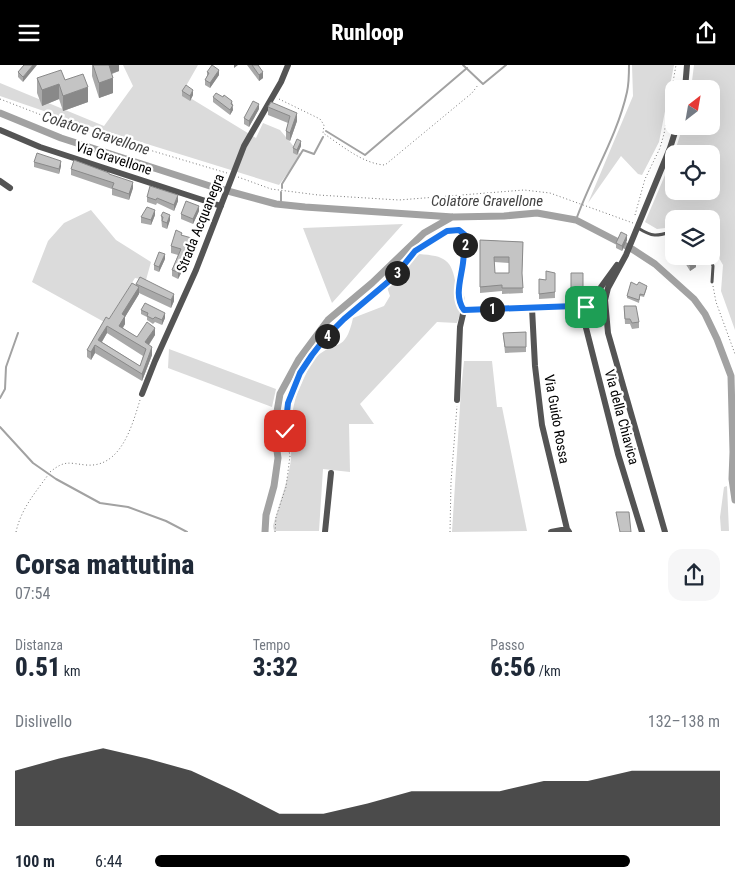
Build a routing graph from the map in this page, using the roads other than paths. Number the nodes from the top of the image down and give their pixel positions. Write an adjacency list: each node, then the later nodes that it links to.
1 (288, 65): 8 (street, Strada Acquanegra)
2 (687, 65): 3 (street)
3 (686, 80)
4 (0, 129): 8 (street, Via Gravellone)
5 (674, 135): 9 (street)
6 (0, 181): 7 (street)
7 (10, 188)
8 (221, 206): 16 (street, Strada Acquanegra)
9 (638, 226): 10 (lane); 11 (street)
10 (665, 234)
11 (626, 255): 15 (street); 23 (street)
12 (713, 265): 13 (lane)
13 (712, 282)
14 (532, 308): 15 (street); 17 (street); 19 (street, Via Guido Rossa)
15 (585, 309): 22 (street, Via della Chiavica)
16 (142, 394)
17 (457, 400)
18 (331, 473): 20 (street)
19 (568, 530): 21 (street)
20 (325, 531)
21 (551, 531)
22 (642, 531)
23 (665, 531)

